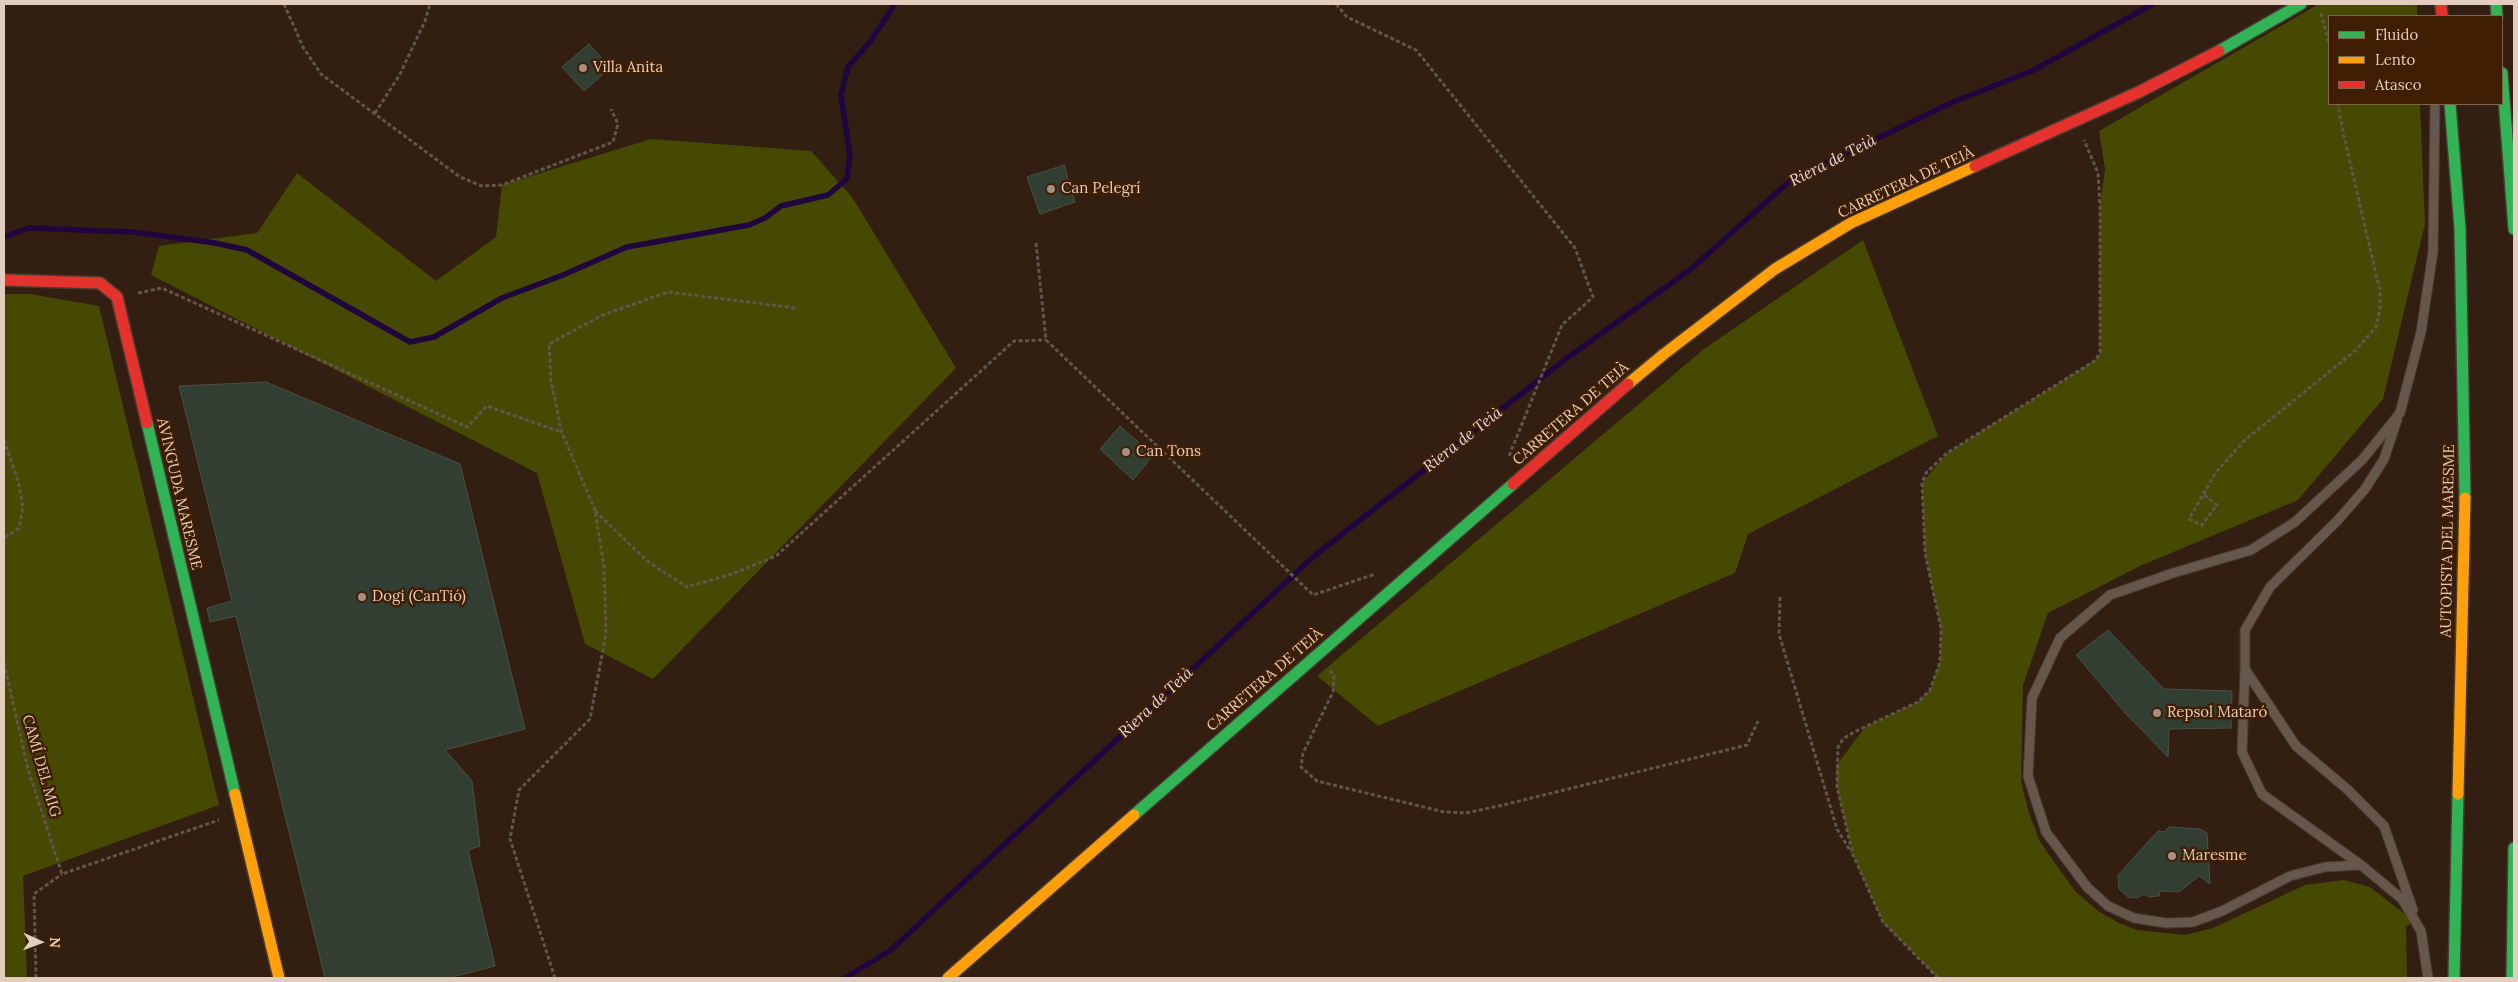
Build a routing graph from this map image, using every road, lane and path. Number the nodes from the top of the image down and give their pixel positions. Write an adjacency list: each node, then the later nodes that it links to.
1 (284, 4): 12 (path)
2 (430, 4): 12 (path)
3 (1336, 4): 23 (path)
4 (2301, 4): 13 (main road, CARRETERA DE TEIÀ)
5 (2318, 4): 6 (path)
6 (2328, 40)
7 (2503, 86): 14 (main road)
8 (2338, 105): 24 (path)
9 (2435, 105): 20 (lane)
10 (2450, 105): 45 (main road, AUTOPISTA DEL MARESME)
11 (611, 108): 12 (path)
12 (375, 113)
13 (2076, 120): 29 (main road, CARRETERA DE TEIÀ); 35 (path)
14 (2514, 229)
15 (1036, 243): 19 (path)
16 (4, 280): 17 (main road)
17 (117, 297): 21 (path); 33 (main road, AVINGUDA MARESME)
18 (796, 308): 21 (path)
19 (1046, 340): 25 (path); 27 (path)
20 (2400, 413): 31 (lane); 36 (lane)
21 (562, 433): 25 (path)
22 (4, 440): 26 (path)
23 (1508, 460)
24 (2204, 495): 24 (path)
25 (595, 510): 41 (path)
26 (4, 538)
27 (1382, 572)
28 (1780, 597): 35 (path)
29 (1318, 654): 32 (path); 42 (main road, CARRETERA DE TEIÀ)
30 (4, 663): 37 (path, CAMÍ DEL MIG)
31 (2245, 669): 36 (lane); 38 (lane)
32 (1758, 721)
33 (238, 813): 37 (path); 40 (main road, AVINGUDA MARESME)
34 (2514, 848): 46 (main road)
35 (1852, 855): 43 (path)
36 (2361, 865): 38 (lane)
37 (62, 874): 39 (path)
38 (2421, 931): 44 (lane)
39 (36, 978)
40 (279, 978)
41 (555, 978)
42 (948, 978)
43 (1938, 978)
44 (2428, 978)
45 (2454, 978)
46 (2512, 978)

